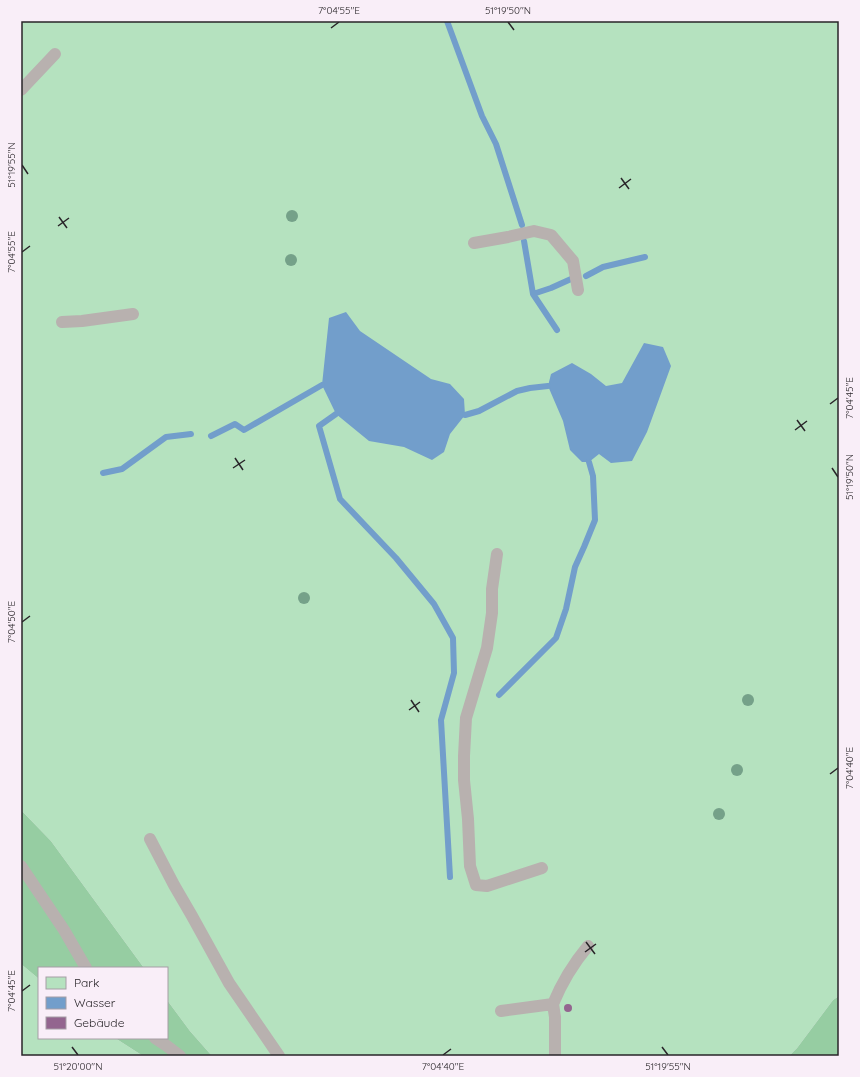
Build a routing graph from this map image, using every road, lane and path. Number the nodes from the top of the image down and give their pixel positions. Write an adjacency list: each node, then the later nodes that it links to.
1 (55, 54): 2 (lane)
2 (21, 90)
3 (474, 243): 4 (lane)
4 (578, 290)
5 (133, 314): 6 (lane)
6 (62, 322)
7 (497, 554): 10 (lane)
8 (150, 839): 17 (lane)
9 (21, 866): 12 (lane)
10 (542, 868)
11 (588, 946): 13 (lane)
12 (85, 967)
13 (553, 1004): 14 (lane); 18 (lane)
14 (501, 1011)
15 (156, 1039): 16 (lane)
16 (180, 1056)
17 (279, 1056)
18 (555, 1056)

